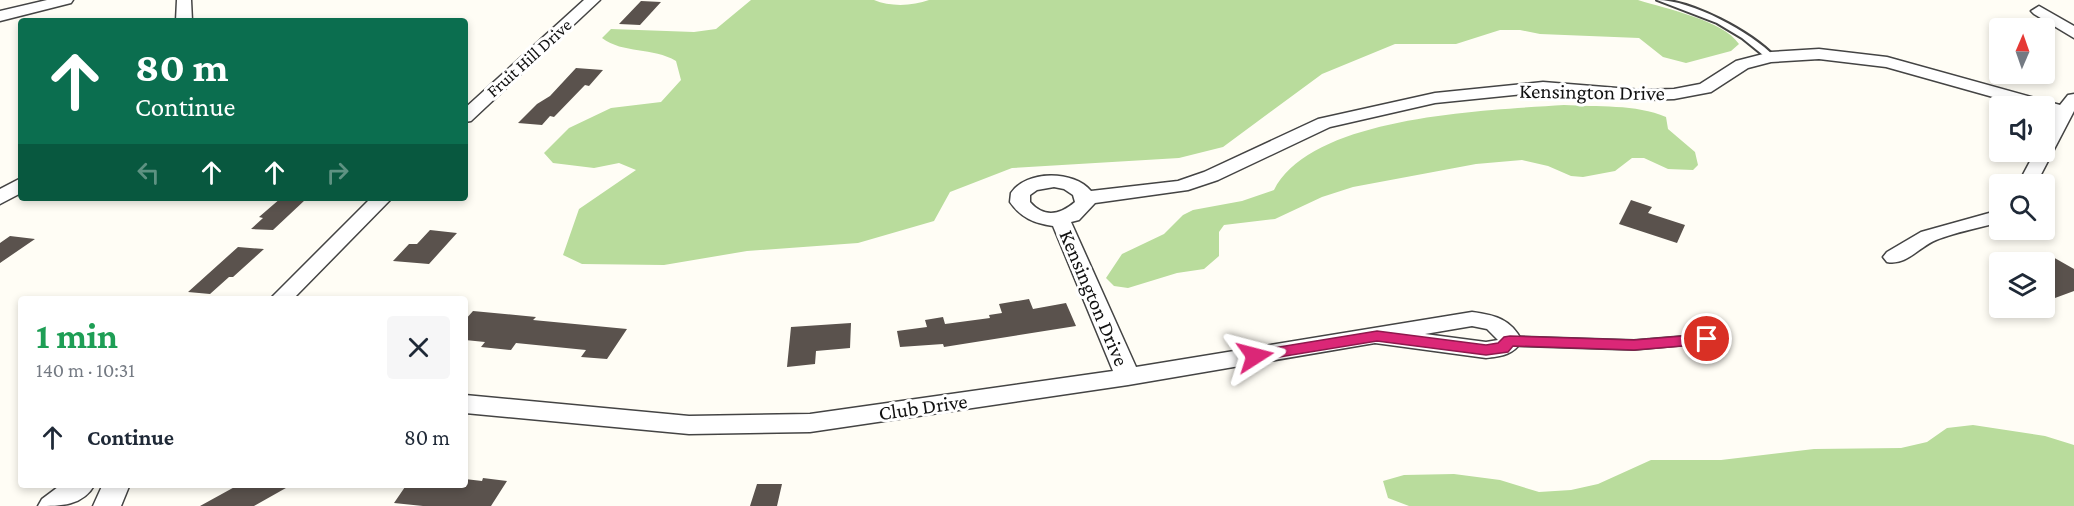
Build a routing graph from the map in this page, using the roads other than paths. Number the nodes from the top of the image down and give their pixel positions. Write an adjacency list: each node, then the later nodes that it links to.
1 (66, 0): 6 (street)
2 (184, 0): 7 (street)
3 (593, 0): 11 (street, Fruit Hill Drive)
4 (1661, 0): 9 (lane)
5 (2039, 11): 8 (street)
6 (0, 15)
7 (184, 18)
8 (2074, 33)
9 (1771, 57): 10 (street, Kensington Drive); 15 (street, Kensington Drive)
10 (2069, 105): 12 (street)
11 (468, 114)
12 (2055, 131)
13 (18, 186): 14 (street)
14 (0, 198)
15 (1086, 198): 17 (street, Kensington Drive); 17 (street, Kensington Drive)
16 (379, 201): 20 (street)
17 (1060, 219): 23 (street, Kensington Drive)
18 (1989, 219): 19 (street)
19 (1894, 257)
20 (284, 296)
21 (1707, 339): 22 (lane)
22 (1510, 341): 23 (street, Club Drive)
23 (1128, 377): 24 (street, Club Drive)
24 (468, 404)
25 (77, 488): 27 (street)
26 (115, 488): 28 (street)
27 (52, 506)
28 (107, 506)

